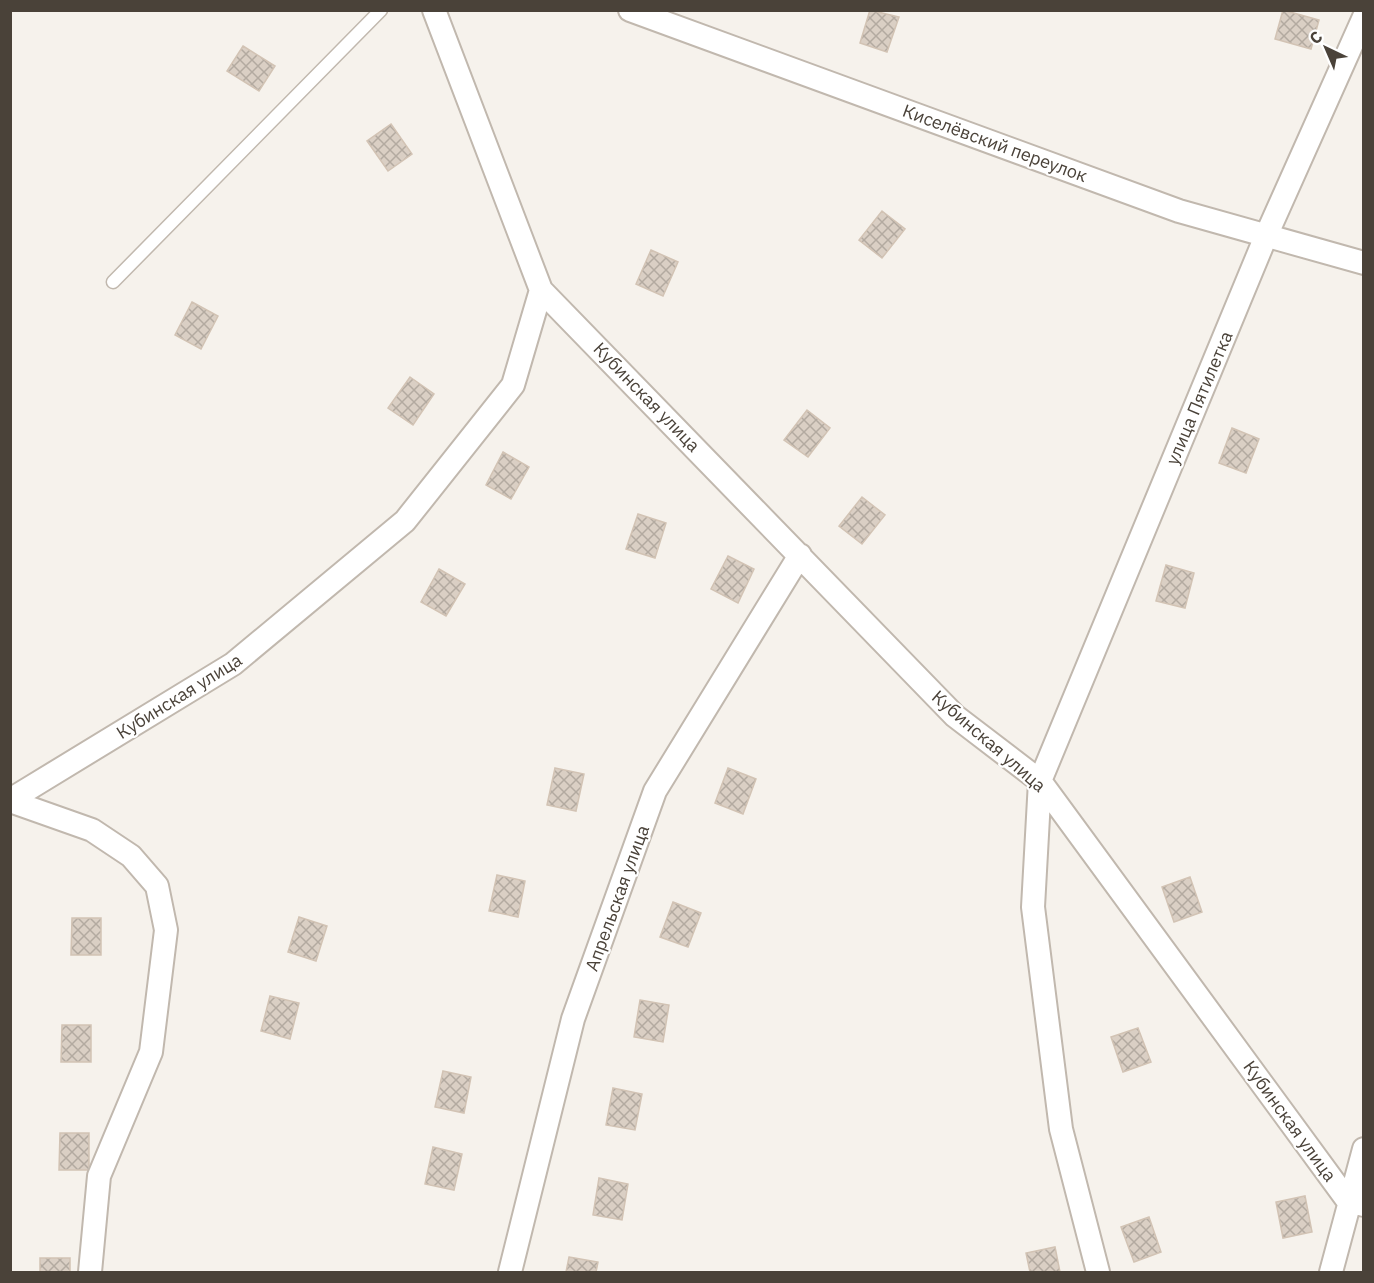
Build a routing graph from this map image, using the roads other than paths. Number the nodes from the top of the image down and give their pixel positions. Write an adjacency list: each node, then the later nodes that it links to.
1 (381, 10): 7 (lane)
2 (434, 10): 8 (street, Кубинская улица)
3 (630, 10): 5 (street, Киселёвский переулок)
4 (1364, 17): 5 (street, улица Пятилетка)
5 (1266, 236): 6 (street, Киселёвский переулок); 10 (street, улица Пятилетка)
6 (1364, 263)
7 (113, 282)
8 (541, 290): 9 (street, Кубинская улица); 11 (street, Кубинская улица)
9 (800, 555): 10 (street, Кубинская улица); 15 (street, Апрельская улица)
10 (1040, 782): 13 (street, Кубинская улица); 16 (street, улица Пятилетка)
11 (10, 801): 14 (street)
12 (1364, 1149): 13 (street)
13 (1356, 1203): 17 (street)
14 (90, 1272)
15 (510, 1272)
16 (1098, 1272)
17 (1331, 1272)

